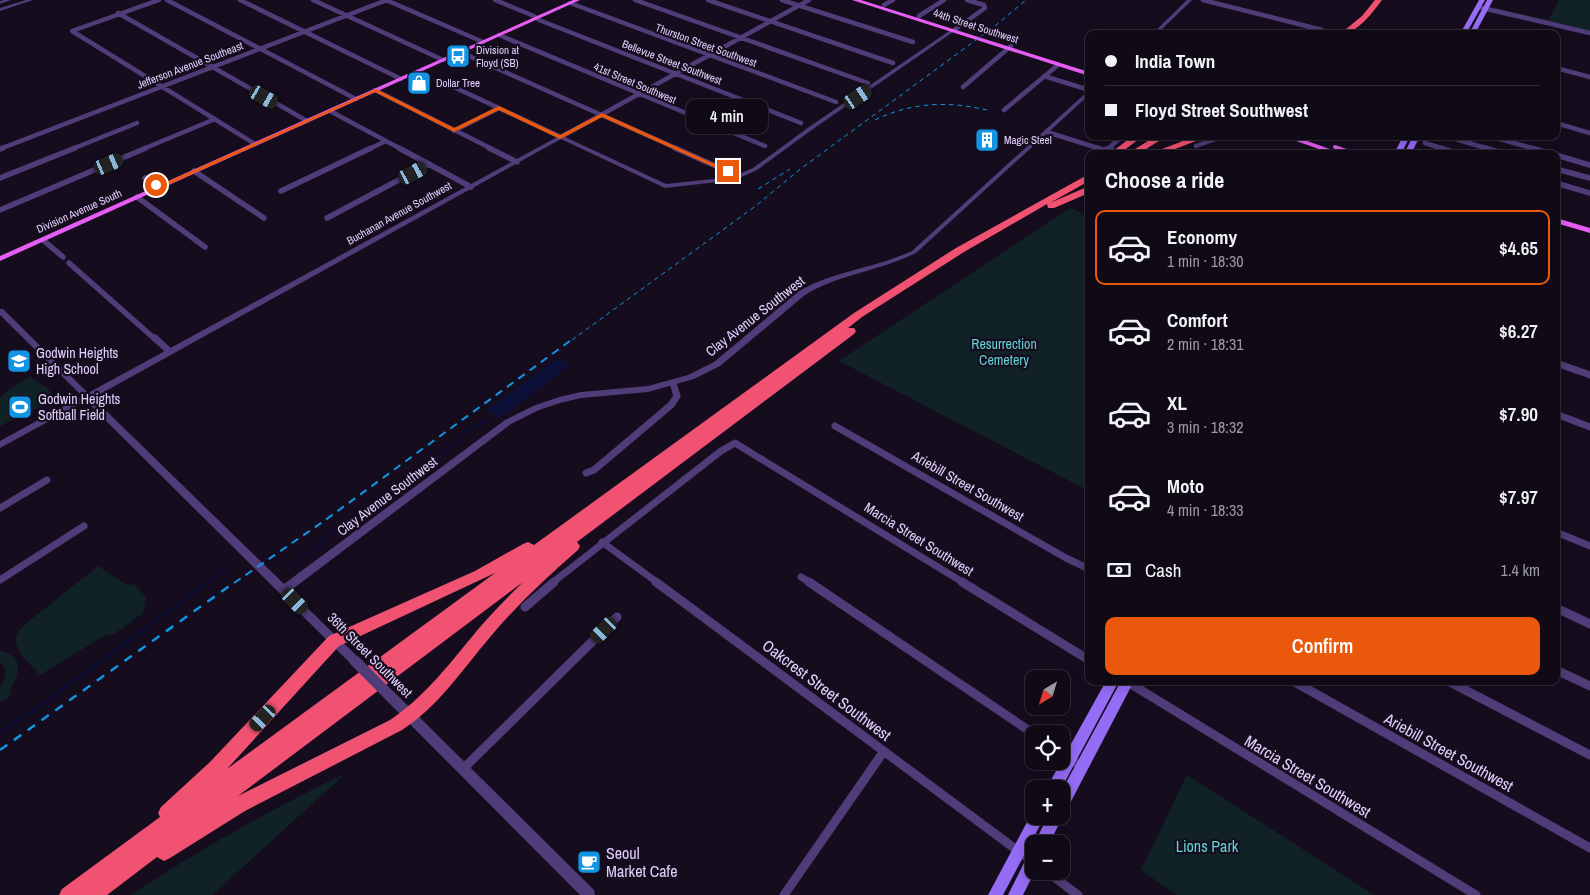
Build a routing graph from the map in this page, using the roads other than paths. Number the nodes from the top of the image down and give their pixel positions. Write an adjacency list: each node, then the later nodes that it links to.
1 (11, 0): 2 (street); 26 (street)
2 (31, 0): 31 (street)
3 (159, 0): 32 (street)
4 (167, 0): 51 (street)
5 (240, 0): 44 (street)
6 (312, 0): 33 (street)
7 (386, 0): 33 (street, Jefferson Avenue Southeast); 48 (street)
8 (495, 0): 35 (street, Bellevue Street Southwest)
9 (577, 0): 25 (main road, Division Avenue South)
10 (635, 0): 47 (street)
11 (708, 0): 36 (street)
12 (782, 0): 28 (street)
13 (809, 0): 28 (street, Buchanan Avenue Southwest)
14 (856, 0): 24 (main road, 44th Street Southwest); 37 (main road, 44th Street Southwest)
15 (893, 0): 27 (street)
16 (944, 0): 34 (street)
17 (967, 0): 37 (street)
18 (1190, 0): 38 (street)
19 (1203, 0): 39 (street)
20 (1379, 0): 40 (highway)
21 (1387, 0): 41 (highway)
22 (1482, 0): 29 (main road)
23 (1490, 0): 30 (main road)
24 (869, 1): 27 (main road, 44th Street Southwest)
25 (570, 3): 35 (main road, Division Avenue South); 53 (street, Thurston Street Southwest)
26 (0, 4): 31 (street)
27 (884, 5): 34 (main road, 44th Street Southwest)
28 (799, 6): 36 (street, Buchanan Avenue Southwest); 49 (street)
29 (1478, 7): 30 (street); 42 (main road)
30 (1485, 8): 43 (main road); 45 (street)
31 (0, 10)
32 (118, 13): 57 (street); 67 (street)
33 (346, 16): 44 (street, Jefferson Avenue Southeast); 54 (street)
34 (919, 16): 37 (main road, 44th Street Southwest)
35 (537, 18): 46 (main road, Division Avenue South); 61 (street, Bellevue Street Southwest)
36 (771, 21): 47 (street, Buchanan Avenue Southwest); 55 (street)
37 (955, 30): 50 (main road, 44th Street Southwest); 105 (street)
38 (1158, 30)
39 (1322, 30)
40 (1348, 30)
41 (1358, 30)
42 (1465, 30)
43 (1474, 30)
44 (304, 32): 51 (street, Jefferson Avenue Southeast); 64 (street)
45 (1590, 32)
46 (499, 35): 48 (main road, Division Avenue South); 71 (street, 41st Street Southwest)
47 (741, 38): 53 (street, Buchanan Avenue Southwest); 66 (street)
48 (483, 42): 52 (main road, Division Avenue South)
49 (913, 42)
50 (1009, 48): 56 (main road, 44th Street Southwest); 59 (main road, 44th Street Southwest); 68 (street)
51 (259, 49): 57 (street, Jefferson Avenue Southeast); 73 (street)
52 (460, 52): 54 (main road, Division Avenue South); 78 (street)
53 (709, 55): 61 (street, Buchanan Avenue Southwest); 74 (street, Thurston Street Southwest)
54 (443, 60): 64 (main road, Division Avenue South)
55 (894, 63)
56 (1058, 65): 60 (main road, 44th Street Southwest); 62 (street)
57 (212, 67): 67 (street, Jefferson Avenue Southeast); 80 (street)
58 (1560, 69): 63 (street)
59 (1085, 71)
60 (1085, 71)
61 (676, 74): 71 (street, Buchanan Avenue Southwest); 82 (street, Bellevue Street Southwest)
62 (1044, 76): 70 (street); 76 (street)
63 (1590, 76)
64 (401, 79): 69 (main road, Division Avenue South)
65 (443, 82): 75 (street)
66 (868, 83)
67 (162, 87): 79 (street); 108 (street, Jefferson Avenue Southeast)
68 (963, 87)
69 (376, 90): 73 (main road, Division Avenue South); 84 (street)
70 (1085, 90)
71 (640, 94): 78 (street, Buchanan Avenue Southwest); 106 (street, 41st Street Southwest)
72 (1085, 95): 85 (street, Clay Avenue Southwest)
73 (356, 99): 77 (main road, Division Avenue South)
74 (836, 102)
75 (499, 108): 84 (street); 87 (street)
76 (1004, 110)
77 (330, 111): 80 (main road, Division Avenue South); 100 (street)
78 (602, 115): 87 (street, Buchanan Avenue Southwest); 127 (street)
79 (215, 119): 103 (street); 142 (street)
80 (307, 121): 103 (main road, Division Avenue South)
81 (137, 123): 129 (street)
82 (801, 123)
83 (1560, 124): 86 (street)
84 (454, 130): 122 (street)
85 (1048, 132): 109 (street); 159 (street, Clay Avenue Southwest)
86 (1590, 133)
87 (560, 137): 104 (street, Buchanan Avenue Southwest); 105 (street)
88 (1118, 140): 110 (street)
89 (1133, 140): 111 (highway)
90 (1156, 140): 112 (highway)
91 (1169, 140): 113 (highway)
92 (1193, 140): 114 (highway)
93 (1213, 140): 107 (street)
94 (1301, 140): 101 (main road)
95 (1304, 140): 101 (main road)
96 (1307, 140): 101 (main road)
97 (1425, 140): 117 (street)
98 (1458, 140): 118 (street)
99 (1503, 140): 102 (street)
100 (386, 141): 123 (street); 137 (street)
101 (1310, 142): 115 (main road); 116 (main road)
102 (1513, 143): 119 (street); 120 (street)
103 (255, 144): 126 (main road, Division Avenue South)
104 (546, 145): 105 (street); 122 (street, Buchanan Avenue Southwest)
105 (576, 145)
106 (765, 146)
107 (1196, 146)
108 (0, 149)
109 (1103, 150)
110 (1103, 150)
111 (1119, 150)
112 (1138, 150)
113 (1151, 150)
114 (1165, 150)
115 (1331, 150)
116 (1345, 150)
117 (1447, 150)
118 (1492, 150)
119 (1510, 150)
120 (1538, 150)
121 (1560, 156): 124 (street)
122 (516, 162): 135 (street, Buchanan Avenue Southwest)
123 (429, 164): 135 (street); 146 (street)
124 (1590, 164)
125 (1560, 170): 131 (street)
126 (194, 171): 134 (main road, Division Avenue South); 145 (street)
127 (728, 171)
128 (1085, 174): 143 (highway)
129 (0, 178)
130 (145, 178): 134 (street)
131 (1590, 178)
132 (1085, 179): 143 (highway)
133 (1560, 184): 139 (street)
134 (159, 187): 140 (main road, Division Avenue South)
135 (471, 187): 156 (street, Buchanan Avenue Southwest)
136 (1085, 187): 141 (highway)
137 (282, 191)
138 (1085, 191): 141 (highway)
139 (1590, 193)
140 (137, 197): 150 (main road, Division Avenue South); 151 (street)
141 (1046, 208): 165 (highway)
142 (0, 210)
143 (1017, 217): 167 (highway)
144 (1560, 217): 148 (main road)
145 (264, 218)
146 (327, 218)
147 (1560, 221): 149 (main road)
148 (1590, 227)
149 (1590, 231)
150 (43, 240): 152 (street); 153 (main road, Division Avenue South)
151 (205, 247)
152 (63, 257)
153 (0, 259)
154 (69, 263): 156 (street)
155 (0, 311): 160 (street, 36th Street Southwest)
156 (169, 351): 160 (street, Buchanan Avenue Southwest)
157 (1560, 364): 158 (street)
158 (1590, 375)
159 (673, 383): 166 (street); 177 (street, Clay Avenue Southwest)
160 (87, 397): 164 (street, Buchanan Avenue Southwest); 177 (street, 36th Street Southwest)
161 (1560, 416): 163 (street)
162 (835, 426): 174 (street, Ariebill Street Southwest)
163 (1590, 427)
164 (0, 444)
165 (663, 470): 191 (highway); 207 (highway)
166 (586, 473)
167 (636, 477): 182 (highway); 206 (highway)
168 (47, 480): 169 (street)
169 (0, 508)
170 (84, 526): 176 (street)
171 (1560, 534): 173 (street)
172 (602, 542): 178 (street); 183 (street, Marcia Street Southwest); 194 (street, Oakcrest Street Southwest)
173 (1590, 546)
174 (1085, 567)
175 (801, 577): 192 (street)
176 (0, 580)
177 (284, 590): 182 (street, 36th Street Southwest)
178 (525, 607)
179 (1560, 610): 181 (street)
180 (617, 617): 198 (street)
181 (1590, 624)
182 (334, 641): 191 (street, 36th Street Southwest, bridge); 206 (highway)
183 (1085, 658)
184 (1560, 672): 190 (street)
185 (1110, 685): 193 (main road)
186 (1125, 685): 197 (main road)
187 (1132, 685): 214 (street, Marcia Street Southwest)
188 (1300, 685): 201 (street, Ariebill Street Southwest)
189 (1456, 685): 195 (street)
190 (1590, 686)
191 (410, 716): 198 (street, 36th Street Southwest); 208 (highway)
192 (1025, 728)
193 (1070, 750)
194 (884, 751): 202 (street, Oakcrest Street Southwest); 210 (street)
195 (1590, 755)
196 (1070, 758): 197 (street)
197 (1082, 766): 199 (main road)
198 (463, 769): 209 (street, 36th Street Southwest)
199 (1070, 789)
200 (1033, 825): 202 (main road)
201 (1590, 848)
202 (1019, 851): 203 (street, Oakcrest Street Southwest); 211 (main road)
203 (1025, 855)
204 (1025, 875): 212 (main road)
205 (1058, 880): 213 (street)
206 (67, 895)
207 (92, 895)
208 (98, 895)
209 (589, 895)
210 (784, 895)
211 (995, 895)
212 (1014, 895)
213 (1078, 895)
214 (1476, 895)

